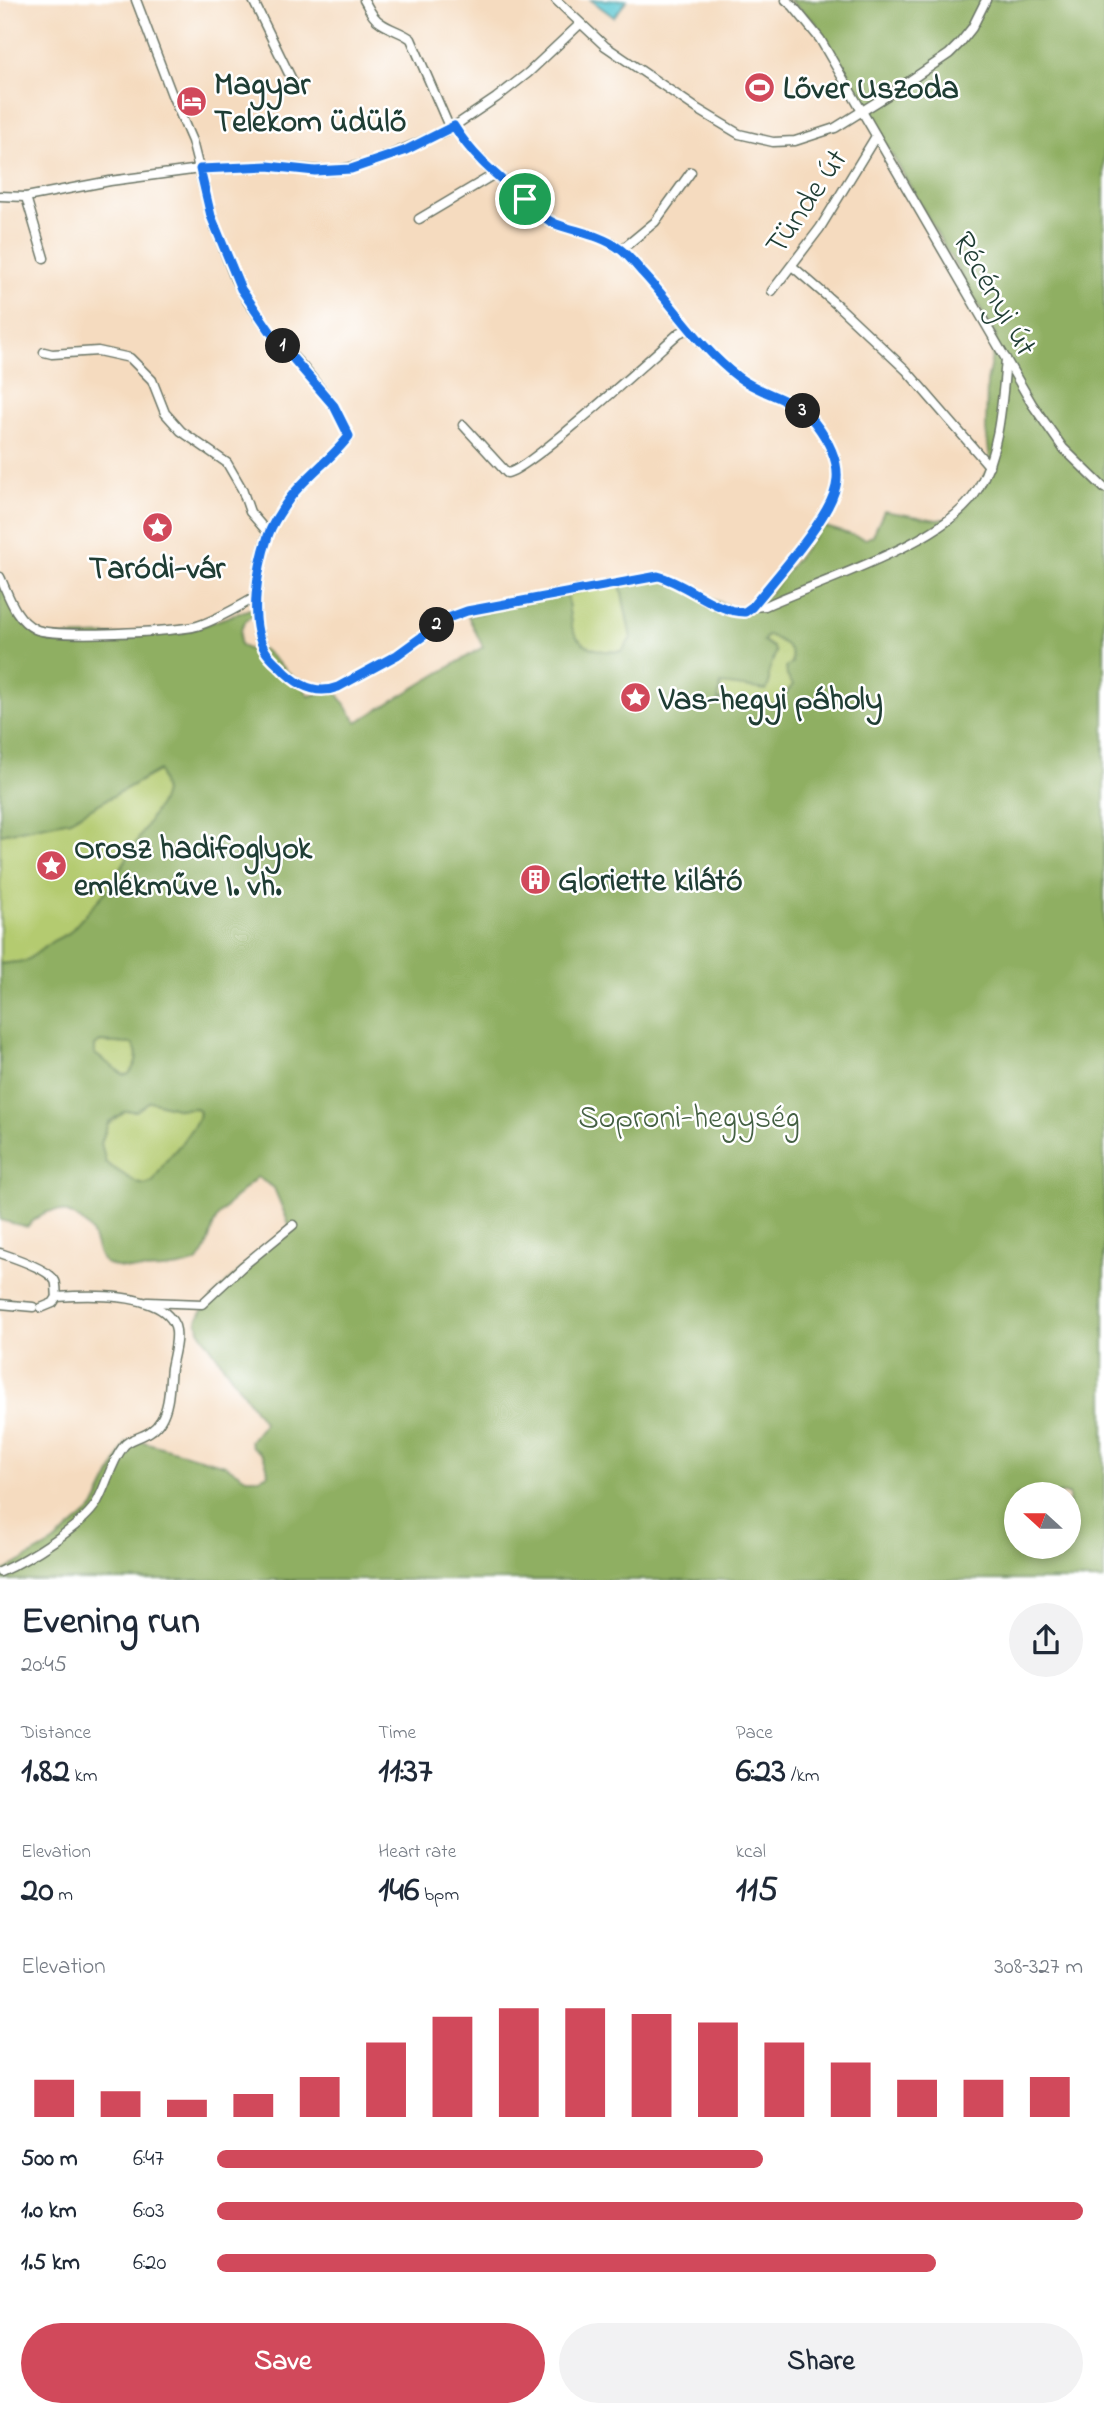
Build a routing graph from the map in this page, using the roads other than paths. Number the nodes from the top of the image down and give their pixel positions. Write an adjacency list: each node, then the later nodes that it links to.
1 (136, 0): 12 (street)
2 (253, 0): 8 (street)
3 (364, 0): 10 (street)
4 (556, 0): 7 (street)
5 (786, 0): 9 (street, Récényi út)
6 (986, 0): 9 (street)
7 (580, 24): 9 (street); 10 (street)
8 (292, 80)
9 (859, 109): 11 (street, Récényi út)
10 (452, 127): 12 (street); 14 (street)
11 (876, 136): 20 (street, Tünde út); 24 (street, Récényi út)
12 (200, 169): 16 (street); 28 (street)
13 (691, 172): 18 (street)
14 (493, 175): 17 (street); 18 (street)
15 (0, 196): 16 (street)
16 (26, 197): 19 (street)
17 (419, 219)
18 (621, 250): 22 (street)
19 (44, 258)
20 (792, 266): 21 (street, Tünde út); 26 (street)
21 (772, 291)
22 (690, 328): 25 (street); 31 (street)
23 (44, 352): 28 (street)
24 (1006, 359): 26 (street); 27 (street, Récényi út)
25 (463, 425)
26 (989, 466): 31 (street)
27 (1104, 488)
28 (268, 533): 30 (street)
29 (0, 577): 30 (street)
30 (256, 597): 31 (street)
31 (752, 607)
32 (293, 1225): 35 (street)
33 (0, 1252): 34 (street)
34 (57, 1297): 35 (street); 36 (street)
35 (147, 1302): 37 (street)
36 (0, 1304)
37 (0, 1572)

